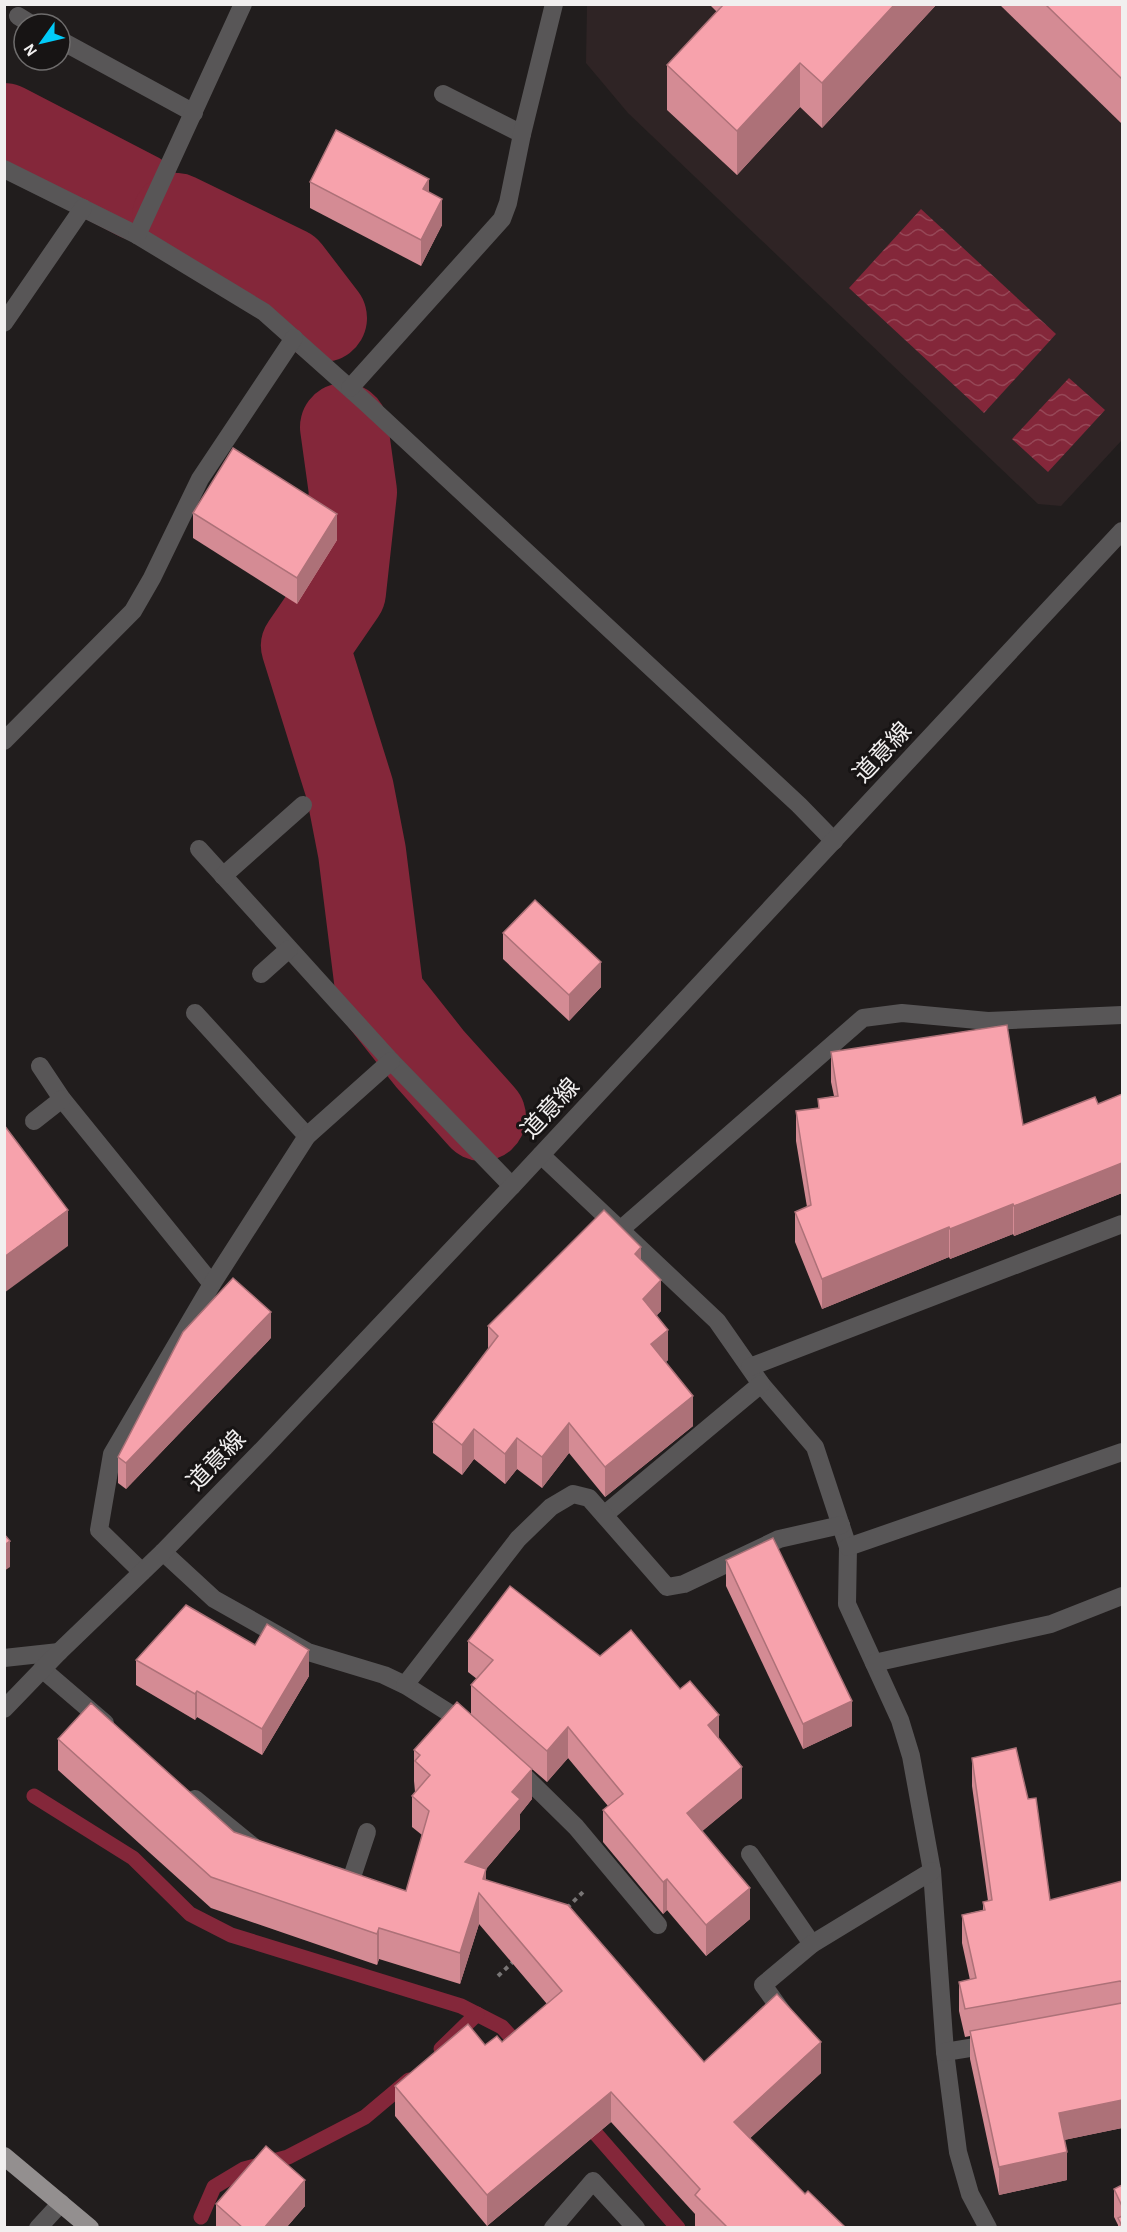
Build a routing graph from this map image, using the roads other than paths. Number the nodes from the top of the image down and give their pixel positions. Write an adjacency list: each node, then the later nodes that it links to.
1 (243, 4): 5 (street)
2 (554, 4): 6 (street)
3 (72, 47): 5 (street)
4 (443, 94): 6 (street)
5 (194, 113): 9 (street)
6 (522, 134): 12 (street)
7 (4, 169): 8 (street)
8 (83, 208): 9 (street); 10 (street)
9 (137, 235): 11 (street)
10 (4, 323)
11 (294, 338): 12 (street); 14 (street)
12 (350, 388): 16 (street)
13 (1122, 531): 16 (street, 道意線)
14 (4, 741)
15 (303, 805): 18 (street)
16 (834, 841): 28 (street, 道意線)
17 (199, 849): 18 (street)
18 (223, 876): 19 (street)
19 (289, 949): 20 (street); 23 (street)
20 (261, 974)
21 (195, 1013): 27 (street)
22 (1122, 1015): 31 (street)
23 (391, 1061): 27 (street); 29 (street)
24 (40, 1066): 25 (street)
25 (62, 1099): 26 (street); 32 (street)
26 (34, 1121)
27 (307, 1136): 32 (street)
28 (541, 1155): 29 (street, 道意線); 31 (street)
29 (512, 1186): 39 (street, 道意線)
30 (1122, 1224): 33 (street)
31 (620, 1230): 33 (street)
32 (212, 1284): 40 (street)
33 (750, 1367): 34 (street)
34 (761, 1384): 36 (street); 37 (street)
35 (1122, 1452): 38 (street)
36 (604, 1515): 37 (street); 46 (street)
37 (841, 1525): 38 (street)
38 (848, 1547): 44 (street)
39 (163, 1552): 40 (street, 道意線); 46 (street)
40 (142, 1572): 42 (street, 道意線)
41 (1122, 1596): 44 (street)
42 (59, 1652): 43 (street); 45 (street, 道意線)
43 (4, 1658)
44 (874, 1663): 56 (street)
45 (42, 1670): 47 (street, 道意線); 48 (street)
46 (405, 1685): 49 (street)
47 (4, 1709)
48 (122, 1737)
49 (481, 1738)
50 (507, 1760): 57 (street)
51 (184, 1789): 54 (street)
52 (367, 1832): 55 (street)
53 (750, 1854): 58 (street)
54 (276, 1856)
55 (319, 1870)
56 (932, 1871): 58 (street); 61 (street)
57 (658, 1924)
58 (812, 1944): 59 (street)
59 (799, 2035)
60 (1011, 2041): 61 (street)
61 (945, 2052): 68 (street)
62 (4, 2156): 63 (main road)
63 (61, 2203): 64 (street); 65 (main road)
64 (38, 2228)
65 (90, 2228)
66 (552, 2228): 67 (street)
67 (636, 2228)
68 (988, 2228)

